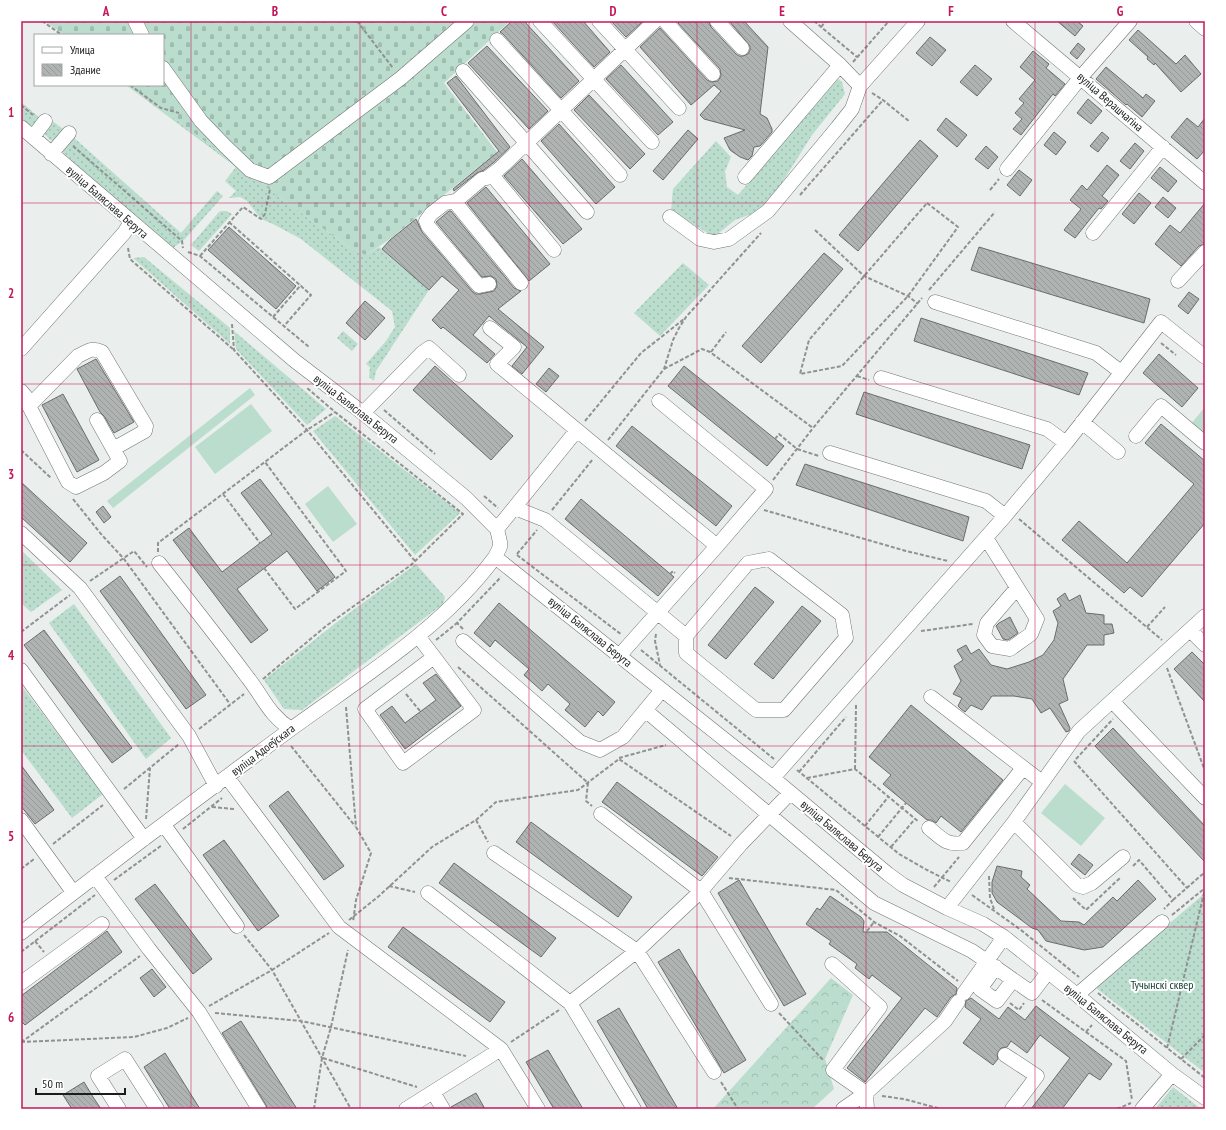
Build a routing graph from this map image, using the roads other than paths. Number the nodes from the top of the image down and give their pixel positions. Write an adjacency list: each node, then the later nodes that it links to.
1 (134, 21): 14 (street)
2 (467, 21): 19 (street)
3 (540, 21): 23 (street)
4 (599, 21): 17 (street)
5 (655, 21): 17 (street)
6 (665, 21): 21 (street)
7 (717, 21): 16 (street)
8 (790, 21): 18 (street)
9 (918, 21): 24 (street)
10 (1013, 21): 22 (street, вуліца Верашчагіна)
11 (1130, 21): 22 (street)
12 (1196, 21): 13 (street)
13 (1205, 29)
14 (141, 34)
15 (497, 40): 26 (street)
16 (742, 48)
17 (625, 50): 23 (street); 25 (street)
18 (843, 68): 24 (street); 38 (street)
19 (164, 69)
20 (463, 71): 32 (street)
21 (713, 74)
22 (1081, 77): 33 (street, вуліца Верашчагіна); 35 (street)
23 (593, 80): 26 (street); 31 (street)
24 (860, 86): 42 (street)
25 (679, 108)
26 (561, 110): 32 (street); 37 (street)
27 (44, 122): 30 (street)
28 (21, 127): 30 (street, вуліца Баляслава Берута)
29 (66, 136): 34 (street)
30 (32, 137): 34 (street, вуліца Баляслава Берута)
31 (652, 142)
32 (527, 143): 36 (street); 41 (street)
33 (1163, 147): 39 (street, вуліца Верашчагіна); 44 (street)
34 (52, 154): 43 (street, вуліца Баляслава Берута)
35 (1007, 169)
36 (492, 175): 40 (street); 45 (street)
37 (620, 175)
38 (745, 177)
39 (1205, 184)
40 (454, 202): 48 (street); 49 (street)
41 (587, 212)
42 (670, 217)
43 (128, 228): 52 (street); 60 (street, вуліца Баляслава Берута)
44 (1093, 233)
45 (554, 250)
46 (1205, 252): 47 (street)
47 (1178, 281)
48 (521, 283)
49 (489, 284)
50 (935, 302): 54 (street)
51 (490, 328): 63 (street)
52 (21, 349)
53 (1205, 357): 54 (street)
54 (1121, 372): 62 (street)
55 (459, 375): 60 (street)
56 (876, 379): 65 (street)
57 (21, 391): 59 (street)
58 (660, 401): 75 (street)
59 (29, 406): 67 (street); 67 (street)
60 (363, 413): 72 (street, вуліца Баляслава Берута)
61 (97, 420): 67 (street)
62 (1082, 422): 65 (street); 68 (street)
63 (577, 430): 70 (street); 75 (street)
64 (1136, 436): 66 (street)
65 (1066, 443): 71 (street)
66 (1205, 443)
67 (113, 449)
68 (1118, 452)
69 (824, 454): 71 (street)
70 (515, 508): 72 (street); 79 (street)
71 (1005, 516): 74 (street)
72 (497, 529): 76 (street)
73 (21, 533): 98 (street)
74 (986, 538): 78 (street); 96 (street)
75 (717, 546): 79 (street)
76 (495, 557): 82 (street, вуліца Адоеўскага); 86 (street, вуліца Баляслава Берута)
77 (159, 563): 93 (street)
78 (1017, 588): 78 (street)
79 (657, 612): 83 (street); 86 (street)
80 (1205, 616): 81 (street)
81 (1190, 630): 85 (street); 91 (street)
82 (418, 636): 87 (street); 93 (street, вуліца Адоеўскага)
83 (686, 636): 83 (street)
84 (463, 641): 92 (street)
85 (1205, 645)
86 (619, 656): 89 (street, вуліца Баляслава Берута)
87 (434, 657): 87 (street)
88 (21, 670): 107 (street)
89 (662, 690): 92 (street); 96 (street, вуліца Баляслава Берута)
90 (931, 697): 94 (street)
91 (1112, 701): 97 (street); 100 (street)
92 (645, 710): 102 (street)
93 (291, 729): 95 (street, вуліца Адоеўскага)
94 (1023, 768): 97 (street); 106 (street)
95 (227, 777): 98 (street, вуліца Адоеўскага); 129 (street)
96 (773, 778): 99 (street, вуліца Баляслава Берута)
97 (1042, 782): 104 (street)
98 (216, 786): 105 (street, вуліца Адоеўскага)
99 (790, 793): 102 (street); 114 (street, вуліца Баляслава Берута)
100 (1205, 798)
101 (601, 814): 111 (street)
102 (770, 815): 111 (street); 122 (street)
103 (21, 820): 112 (street)
104 (1014, 822): 109 (street); 114 (street)
105 (164, 825): 107 (street, вуліца Адоеўскага); 117 (street)
106 (929, 828)
107 (144, 839): 110 (street, вуліца Адоеўскага)
108 (494, 853): 120 (street)
109 (1123, 857)
110 (95, 876): 112 (street, вуліца Адоеўскага); 138 (street)
111 (701, 891): 120 (street); 128 (street)
112 (73, 892): 118 (street, вуліца Адоеўскага)
113 (428, 893): 127 (street)
114 (947, 908): 119 (street, вуліца Баляслава Берута)
115 (1162, 922): 126 (street)
116 (102, 924): 125 (street)
117 (237, 926)
118 (21, 933)
119 (1004, 937): 122 (street); 123 (street, вуліца Баляслава Берута)
120 (637, 951): 127 (street); 131 (street)
121 (832, 964): 134 (street)
122 (991, 964): 124 (street); 124 (street); 134 (street)
123 (1048, 972): 124 (street); 126 (street, вуліца Баляслава Берута)
124 (1013, 980)
125 (21, 983)
126 (1077, 995): 132 (street, вуліца Баляслава Берута)
127 (570, 1003): 142 (street)
128 (771, 1004)
129 (501, 1049): 133 (street); 141 (street)
130 (1005, 1055): 145 (street)
131 (714, 1072)
132 (1172, 1074): 135 (street, вуліца Баляслава Берута); 146 (street)
133 (433, 1092): 139 (street); 140 (street)
134 (866, 1093): 143 (street); 144 (street)
135 (1205, 1098)
136 (119, 1109): 137 (street)
137 (156, 1109)
138 (259, 1109)
139 (406, 1109)
140 (442, 1109)
141 (538, 1109)
142 (634, 1109)
143 (843, 1109)
144 (867, 1109)
145 (1012, 1109)
146 (1142, 1109)

